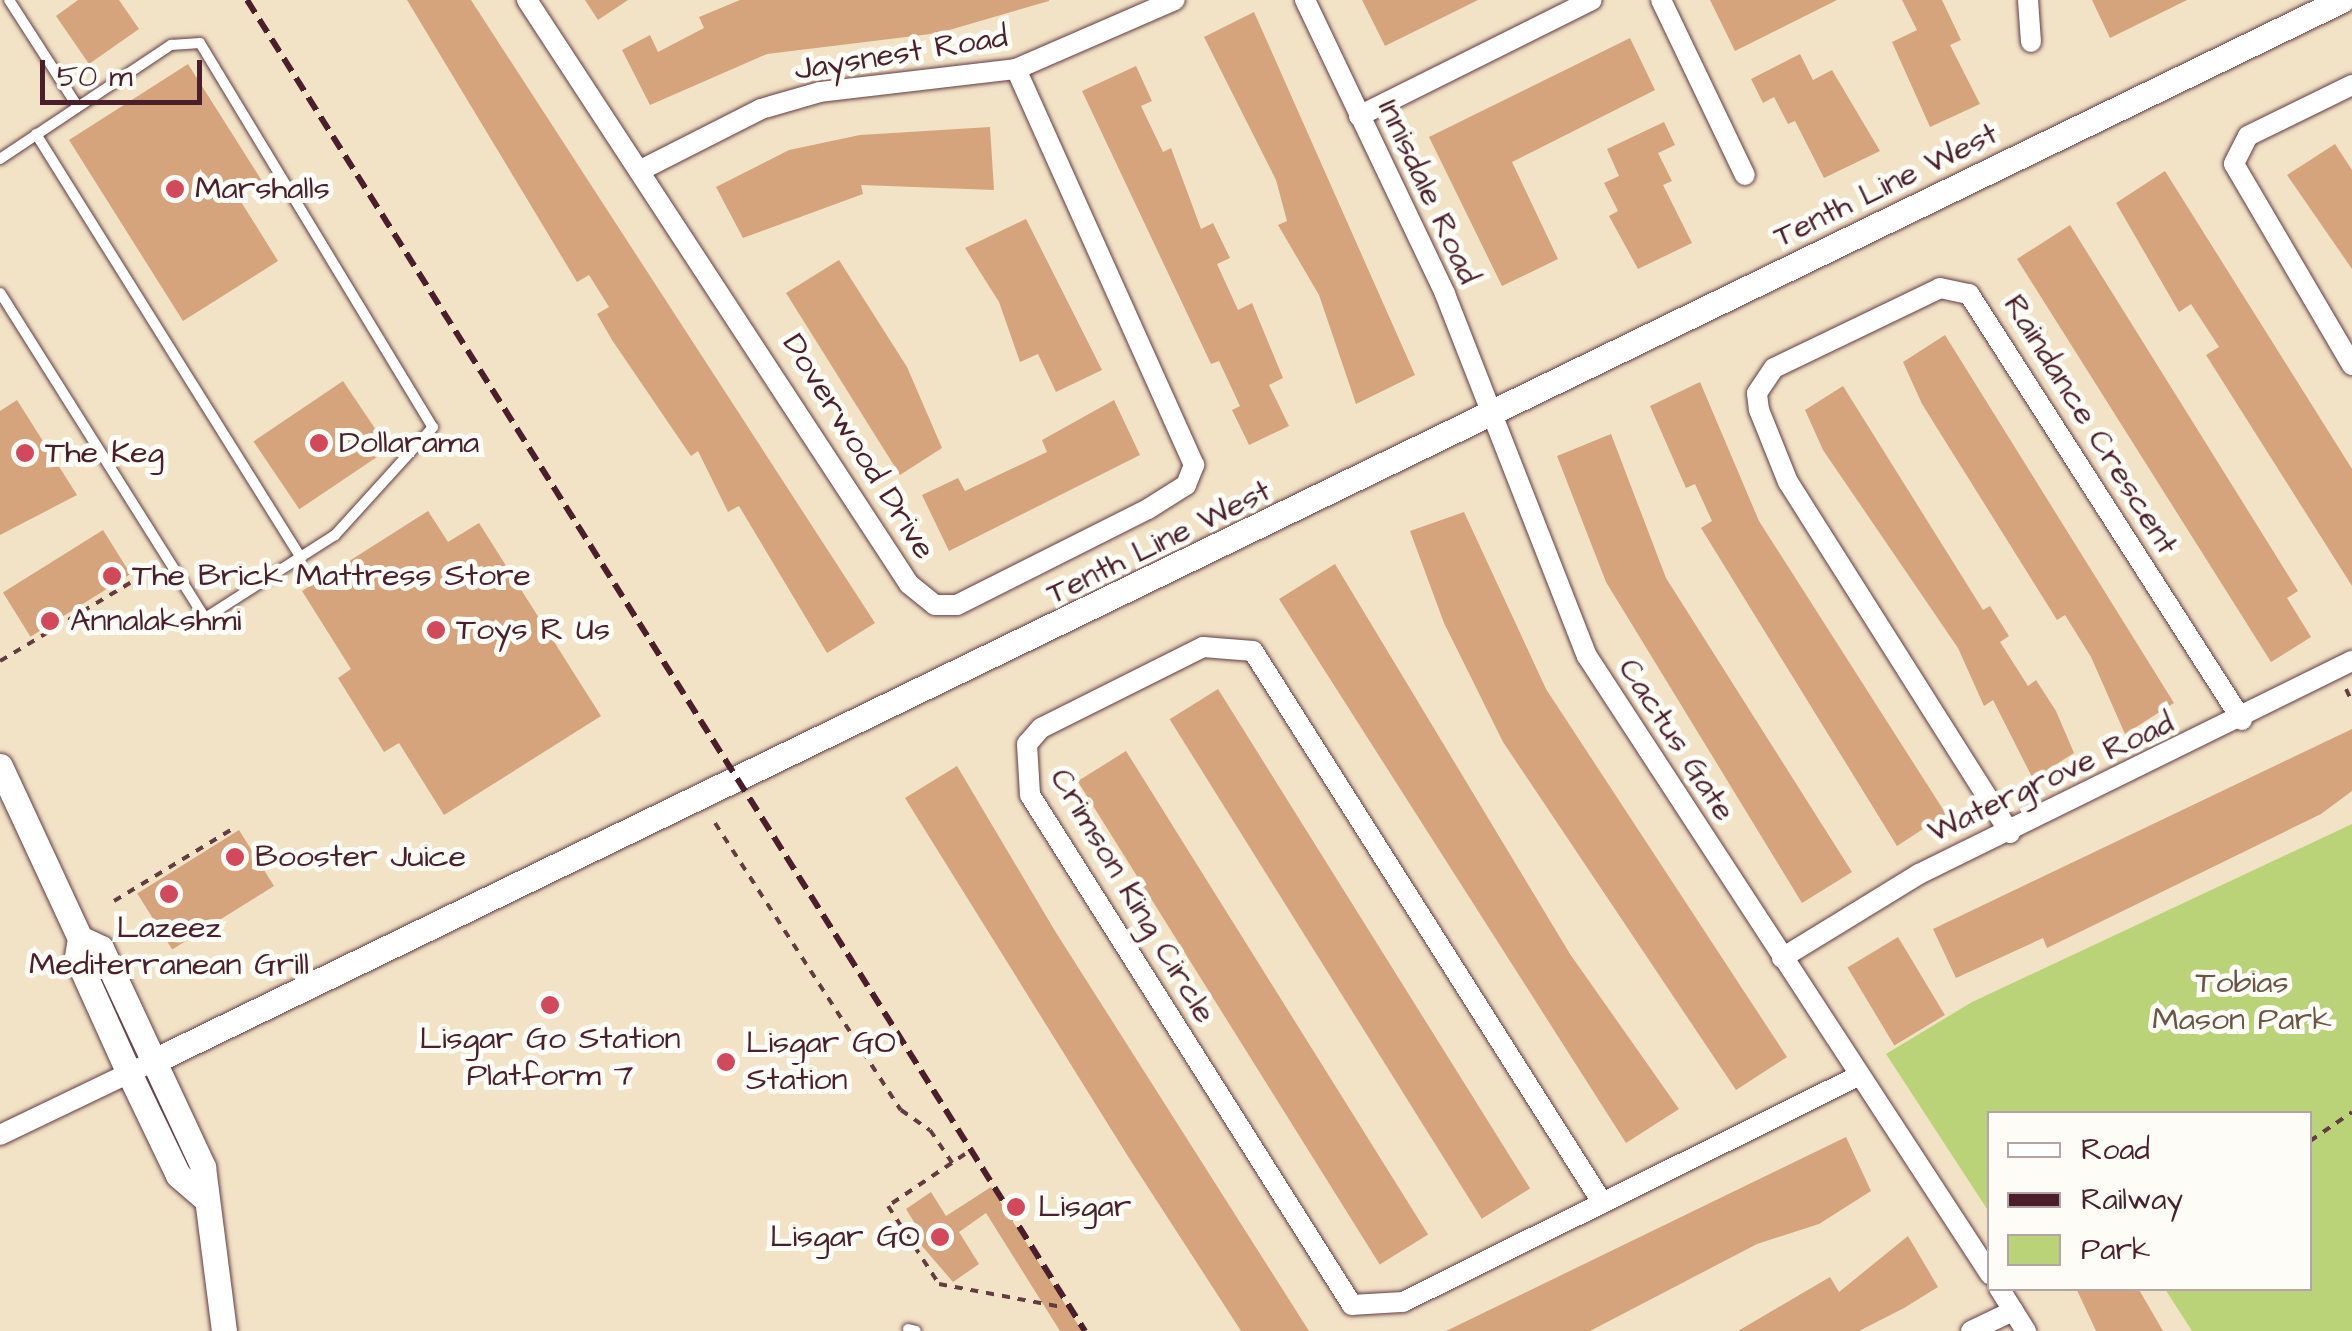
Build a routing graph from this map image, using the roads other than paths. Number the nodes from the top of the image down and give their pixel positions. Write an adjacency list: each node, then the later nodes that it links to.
1 (9, 0): 12 (lane)
2 (527, 0): 16 (street, Doverwood Drive)
3 (1175, 0): 10 (street, Jaysnest Road)
4 (1305, 0): 13 (street, Innisdale Road)
5 (1592, 0): 13 (street)
6 (1661, 0): 17 (street)
7 (2028, 0): 9 (street)
8 (2342, 0): 20 (street, Tenth Line West)
9 (2031, 42)
10 (1016, 68): 16 (street, Jaysnest Road); 16 (street, Doverwood Drive)
11 (2352, 85): 19 (street)
12 (78, 107): 14 (lane); 21 (lane)
13 (1359, 116): 20 (street, Innisdale Road)
14 (36, 134): 15 (lane); 21 (lane)
15 (0, 159)
16 (639, 171)
17 (1745, 176)
18 (0, 293): 21 (lane)
19 (2352, 365)
20 (1486, 414): 27 (street, Cactus Gate); 28 (street, Tenth Line West)
21 (301, 558)
22 (2352, 662): 23 (street, Watergrove Road)
23 (2242, 720): 25 (street, Watergrove Road); 25 (street, Raindance Crescent)
24 (0, 766): 26 (street)
25 (2010, 833): 27 (street, Watergrove Road)
26 (80, 938): 28 (street); 29 (street)
27 (1782, 958): 30 (street, Cactus Gate)
28 (158, 1059): 29 (street, Tenth Line West); 32 (street)
29 (129, 1073): 31 (street, Tenth Line West); 32 (street)
30 (1860, 1075): 33 (street); 34 (street, Cactus Gate)
31 (0, 1135)
32 (203, 1197): 37 (street)
33 (1602, 1202): 33 (street, Crimson King Circle)
34 (1987, 1269)
35 (2001, 1291): 36 (street)
36 (2013, 1311): 38 (street); 39 (street)
37 (224, 1331)
38 (1971, 1331)
39 (2026, 1331)

